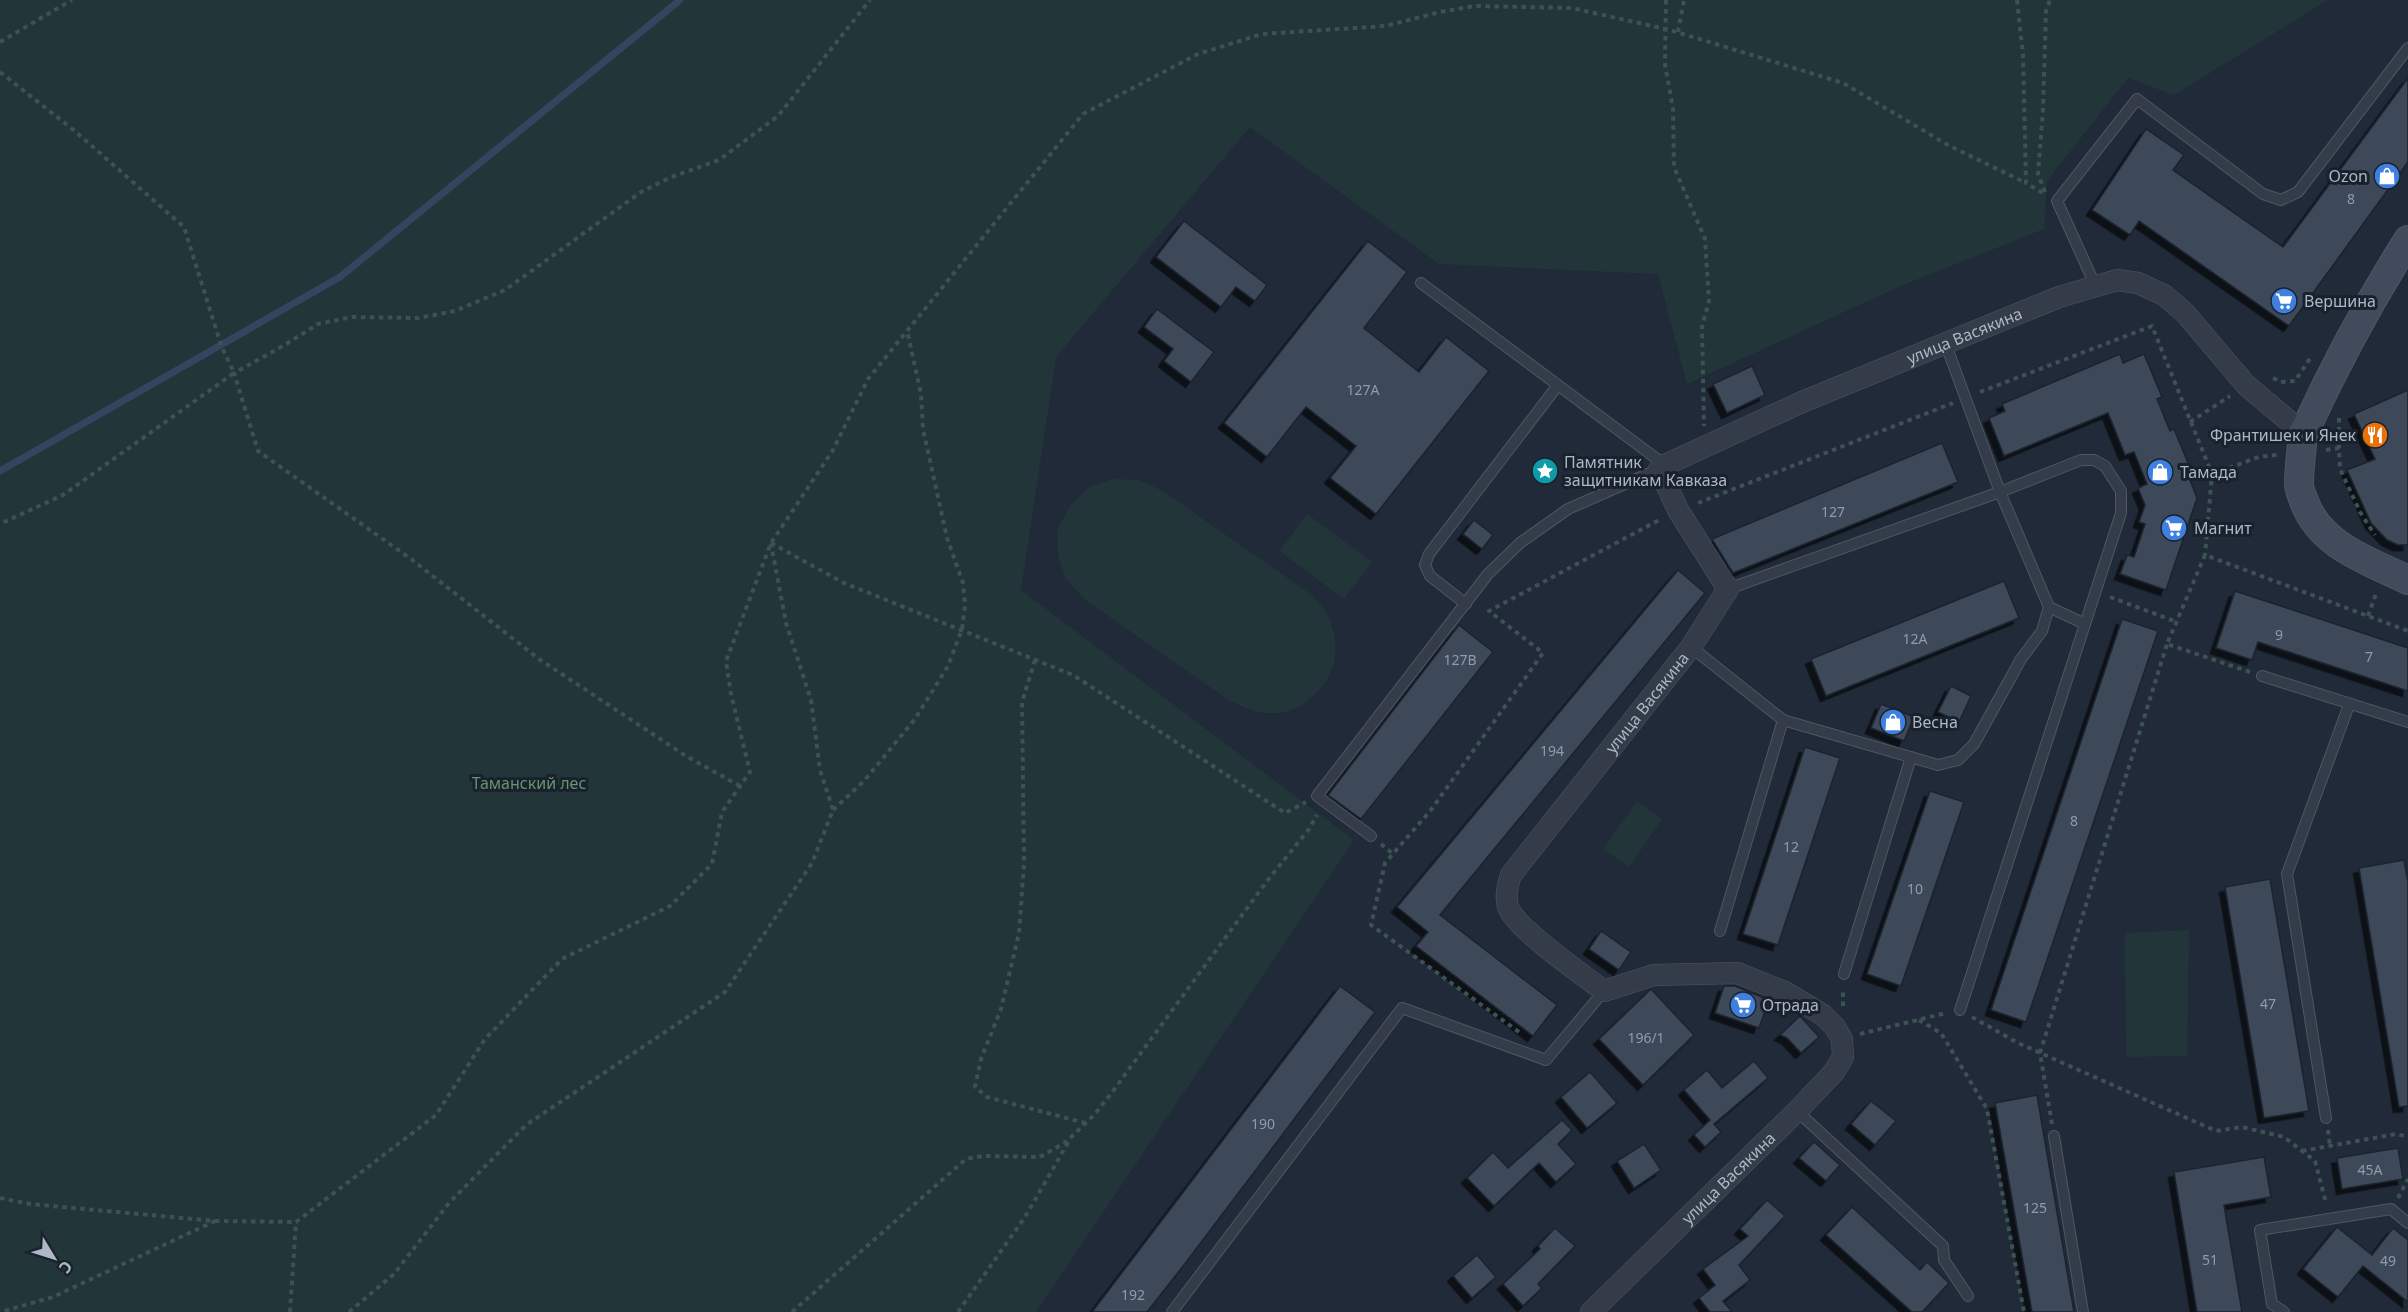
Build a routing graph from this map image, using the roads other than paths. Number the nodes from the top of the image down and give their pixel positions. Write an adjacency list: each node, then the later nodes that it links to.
1 (2408, 48): 4 (lane)
2 (2408, 240): 7 (street)
3 (1421, 283): 6 (lane)
4 (2096, 286): 5 (street, улица Васякина); 7 (street, улица Васякина)
5 (1946, 345): 8 (street, улица Васякина); 9 (lane)
6 (1558, 385): 8 (lane); 12 (lane)
7 (2303, 433): 10 (street)
8 (1662, 467): 11 (street); 12 (lane)
9 (2000, 492): 11 (lane); 13 (lane); 14 (lane)
10 (2408, 580)
11 (1728, 589): 15 (street, улица Васякина)
12 (1466, 604): 21 (lane)
13 (2049, 607): 14 (lane); 20 (lane)
14 (2085, 624): 25 (lane)
15 (1691, 647): 18 (lane); 24 (street, улица Васякина)
16 (2262, 676): 17 (lane)
17 (2349, 705): 19 (lane); 27 (lane)
18 (1783, 720): 20 (lane); 22 (lane)
19 (2408, 722)
20 (1911, 757): 23 (lane)
21 (1371, 836)
22 (1720, 931)
23 (1844, 974)
24 (1604, 991): 26 (street, улица Васякина); 31 (lane)
25 (1960, 1010)
26 (1797, 1111): 30 (lane); 32 (street, улица Васякина)
27 (2326, 1118)
28 (2055, 1136): 33 (lane)
29 (2408, 1223): 34 (lane)
30 (1968, 1296)
31 (1172, 1312)
32 (1591, 1312)
33 (2083, 1312)
34 (2284, 1312)

